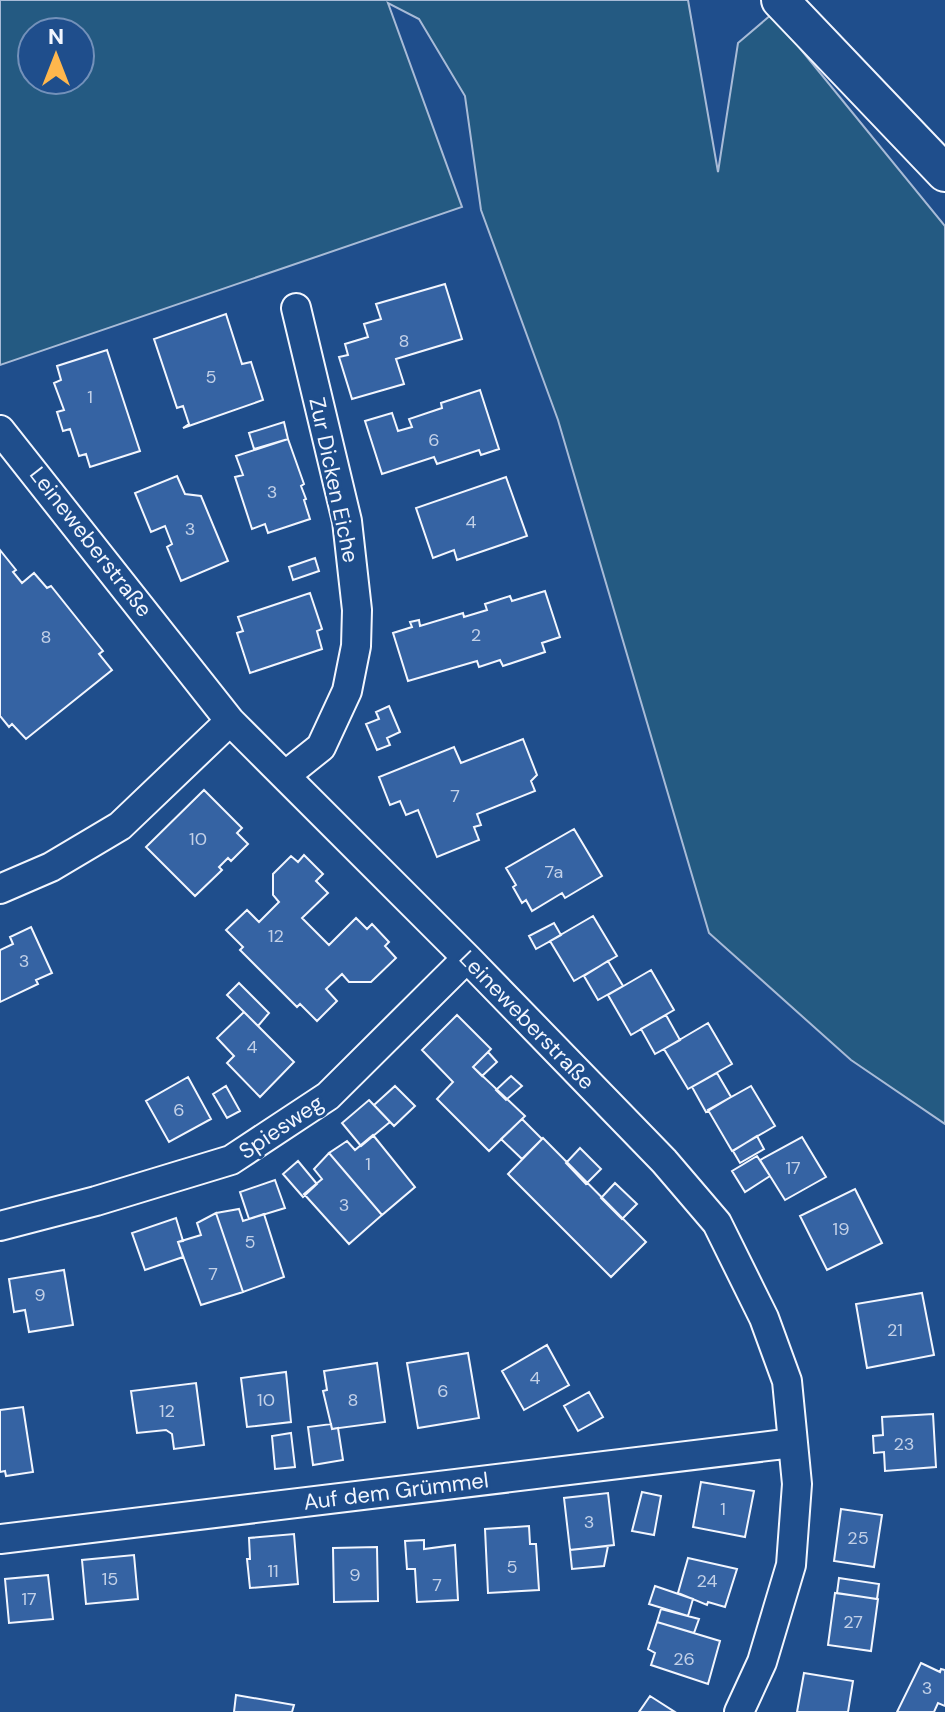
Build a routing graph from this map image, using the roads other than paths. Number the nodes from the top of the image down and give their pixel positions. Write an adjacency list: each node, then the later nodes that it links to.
1 (780, 0): 2 (street)
2 (945, 173)
3 (296, 308): 6 (street, Zur Dicken Eiche)
4 (0, 430): 5 (street, Leineweberstraße)
5 (230, 721): 6 (street, Leineweberstraße); 7 (street)
6 (286, 775): 8 (street, Leineweberstraße)
7 (0, 889)
8 (467, 958): 9 (street, Spiesweg); 10 (street, Leineweberstraße)
9 (0, 1226)
10 (793, 1443): 11 (street, Auf dem Grümmel); 12 (street, Leineweberstraße)
11 (0, 1539)
12 (739, 1712)

